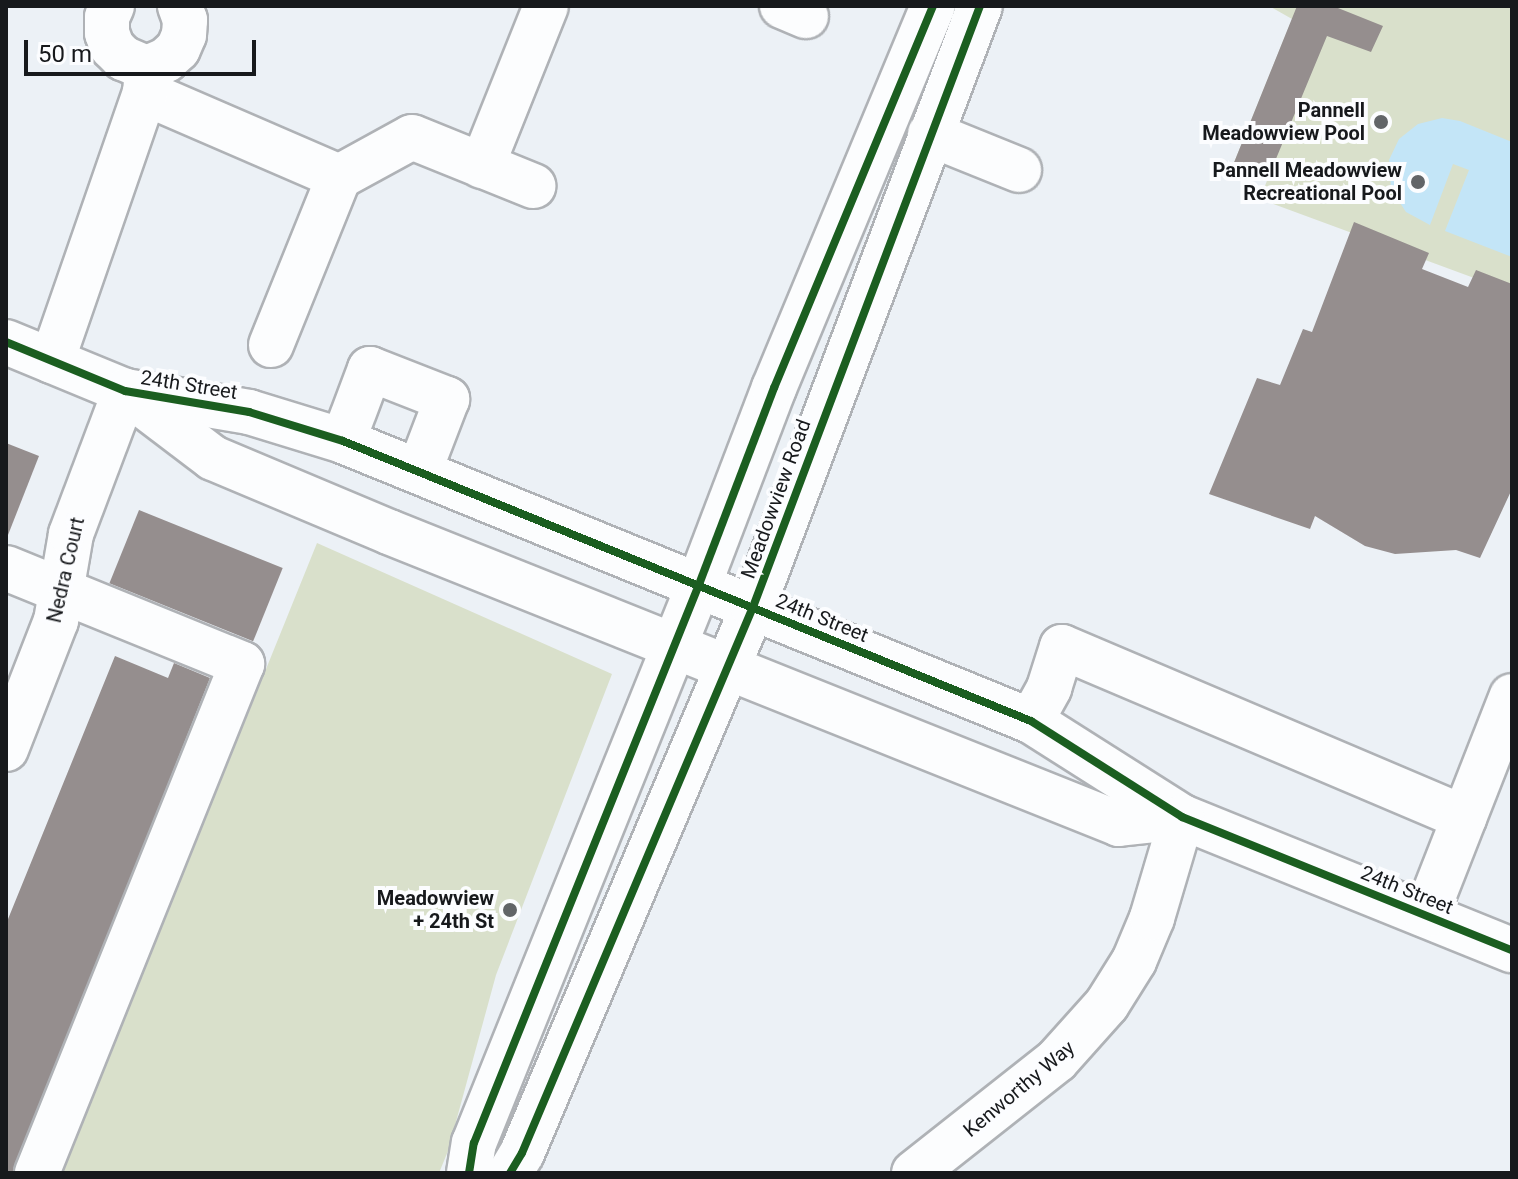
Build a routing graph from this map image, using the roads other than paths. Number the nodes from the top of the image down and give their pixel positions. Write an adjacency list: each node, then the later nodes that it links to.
1 (112, 6): 6 (street)
2 (180, 6): 6 (street)
3 (546, 6): 8 (street)
4 (933, 6): 19 (street, Meadowview Road)
5 (980, 6): 7 (street, Meadowview Road)
6 (146, 80): 10 (street); 14 (street)
7 (930, 134): 9 (street); 21 (street, Meadowview Road)
8 (482, 166): 10 (street); 11 (street)
9 (1019, 170)
10 (339, 177): 13 (street)
11 (533, 186)
12 (6, 342): 14 (street, 24th Street)
13 (271, 345)
14 (52, 361): 15 (street, 24th Street)
15 (125, 391): 16 (street, 24th Street); 20 (street, Nedra Court); 22 (street, 24th Street)
16 (343, 441): 17 (street, 24th Street); 17 (street)
17 (419, 472): 19 (street, 24th Street)
18 (6, 568): 20 (street)
19 (698, 587): 21 (street, 24th Street); 22 (street, Meadowview Road)
20 (62, 592): 26 (street, Nedra Court); 31 (street)
21 (753, 607): 23 (street, Meadowview Road); 25 (street, 24th Street)
22 (674, 645): 23 (street, 24th Street); 32 (street, Meadowview Road)
23 (728, 666): 27 (street, 24th Street); 33 (street, Meadowview Road)
24 (1512, 696): 28 (street)
25 (1031, 721): 27 (street, 24th Street); 28 (street)
26 (6, 749)
27 (1182, 817): 29 (street, 24th Street); 34 (street, Kenworthy Way)
28 (1464, 818): 29 (street)
29 (1426, 915): 30 (street, 24th Street)
30 (1512, 950)
31 (37, 1173)
32 (469, 1173)
33 (510, 1173)
34 (914, 1173)

